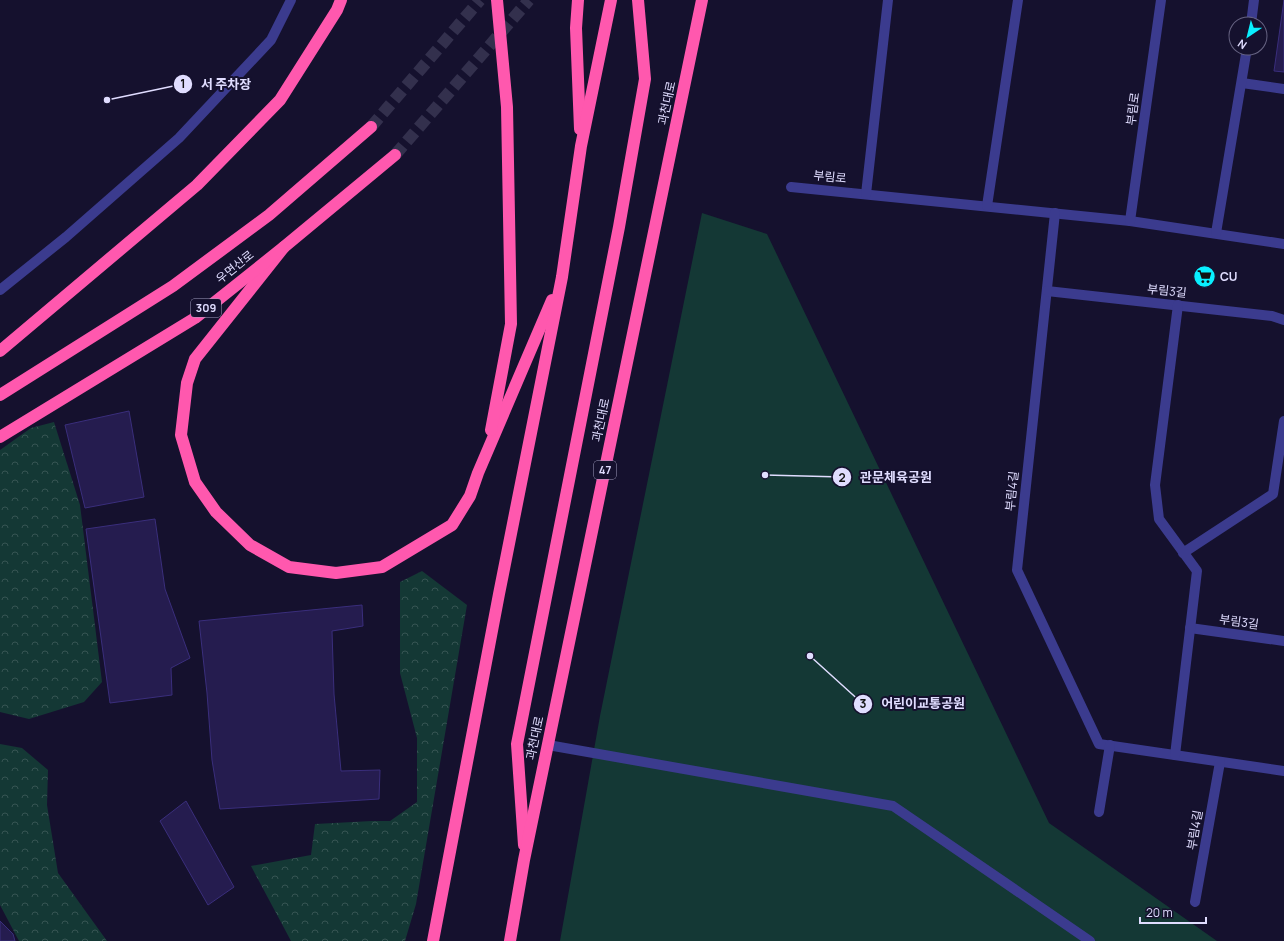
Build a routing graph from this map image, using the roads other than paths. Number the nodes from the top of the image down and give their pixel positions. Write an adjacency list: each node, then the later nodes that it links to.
1 (291, 0): 28 (street)
2 (341, 0): 32 (highway)
3 (497, 0): 36 (highway)
4 (578, 0): 17 (highway)
5 (611, 0): 17 (highway)
6 (638, 0): 46 (highway)
7 (702, 0): 40 (highway, 과천대로 / 47)
8 (888, 0): 20 (street)
9 (1018, 0): 21 (street)
10 (1161, 0): 23 (street, 부림로)
11 (1254, 0): 12 (street)
12 (1252, 16)
13 (1246, 56): 14 (street)
14 (1242, 83): 15 (street); 24 (street)
15 (1284, 89)
16 (370, 127): 33 (highway, 우면산로)
17 (581, 146): 27 (highway)
18 (395, 155): 26 (highway, 우면산로 / 309)
19 (791, 187): 20 (street, 부림로)
20 (866, 194): 21 (street, 부림로)
21 (987, 206): 22 (street, 부림로)
22 (1055, 213): 23 (street, 부림로); 29 (street, 부림4길)
23 (1130, 221): 24 (street, 부림로)
24 (1216, 233): 25 (street, 부림로)
25 (1284, 244)
26 (284, 246): 35 (highway, 우면산로 / 309); 36 (highway)
27 (562, 277): 36 (highway); 48 (highway)
28 (0, 290)
29 (1047, 291): 30 (street, 부림3길); 41 (street, 부림4길)
30 (1178, 305): 31 (street, 부림3길); 37 (street)
31 (1284, 320)
32 (0, 351)
33 (0, 395)
34 (1284, 421): 37 (street)
35 (0, 437)
36 (487, 452)
37 (1184, 553): 38 (street)
38 (1190, 628): 39 (street, 부림3길); 42 (street)
39 (1284, 641)
40 (548, 745): 46 (highway, 과천대로 / 47); 50 (street)
41 (1110, 745): 42 (street, 부림4길); 45 (street)
42 (1175, 755): 43 (street, 부림4길)
43 (1220, 762): 44 (street, 부림4길); 47 (street, 부림4길)
44 (1284, 772)
45 (1099, 812)
46 (524, 860): 49 (highway, 과천대로 / 47)
47 (1195, 902)
48 (433, 941)
49 (510, 941)
50 (1090, 941)

